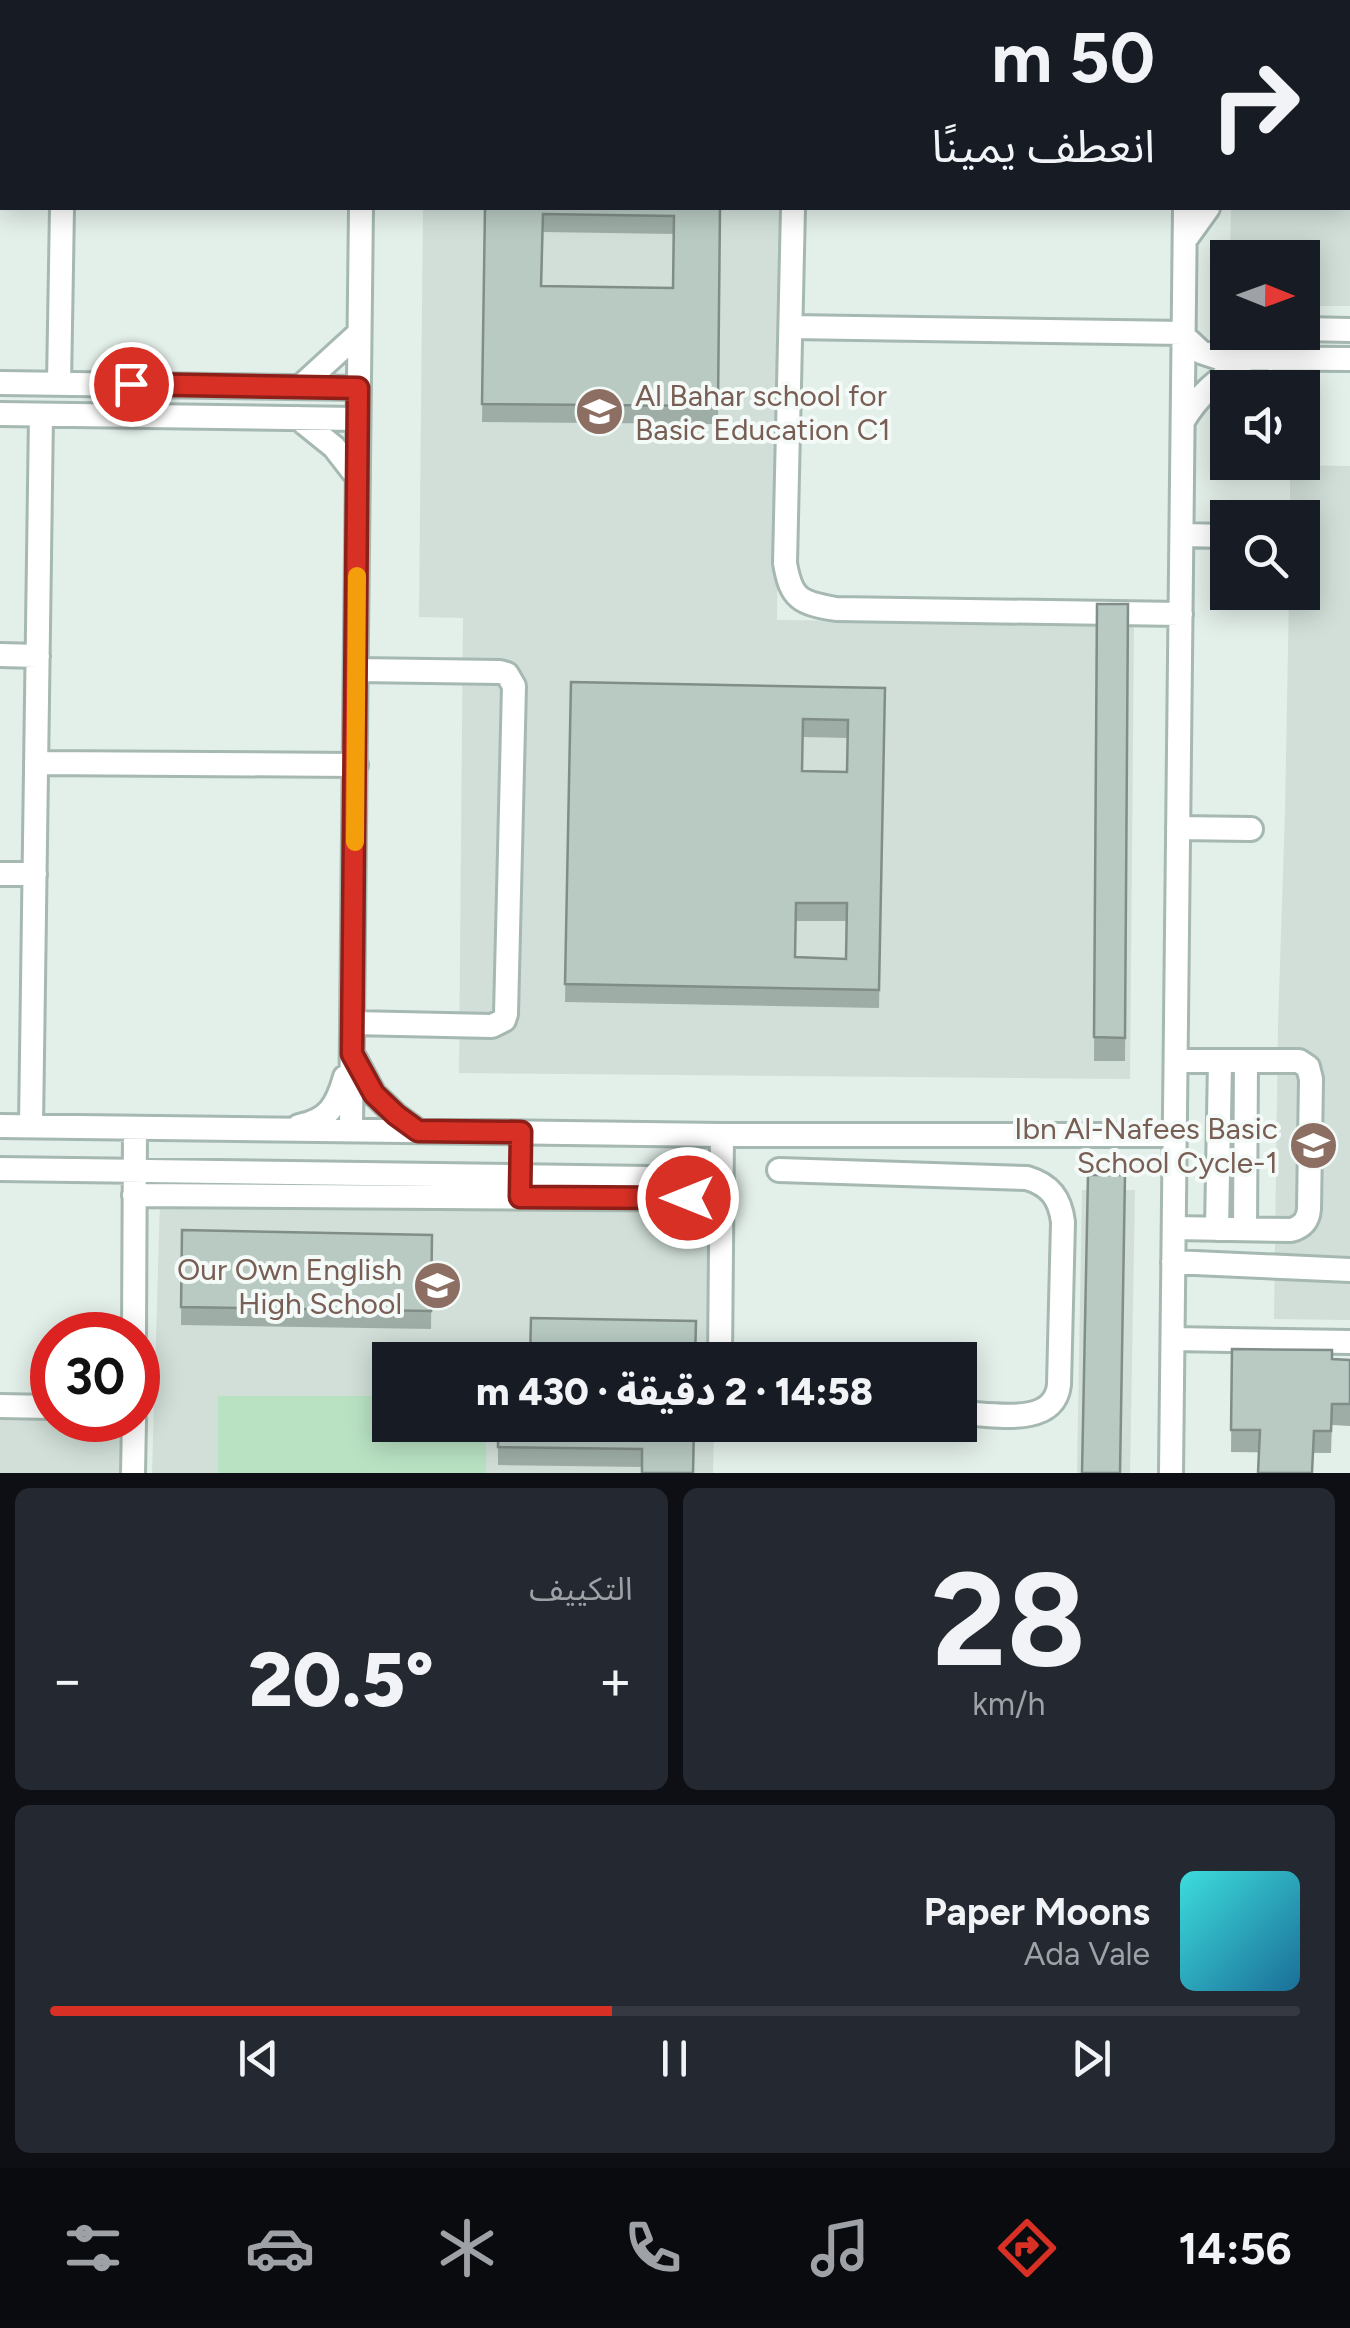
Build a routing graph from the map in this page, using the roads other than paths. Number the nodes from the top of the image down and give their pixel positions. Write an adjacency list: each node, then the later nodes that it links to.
1 (62, 210): 16 (street)
2 (361, 210): 10 (street)
3 (793, 210): 7 (street)
4 (1185, 210): 6 (street)
5 (1207, 210): 6 (street)
6 (1185, 240): 11 (street)
7 (791, 327): 11 (street); 27 (street)
8 (1320, 329): 9 (street)
9 (1350, 330)
10 (359, 333): 17 (street); 18 (street)
11 (1184, 335): 13 (street); 23 (street)
12 (1266, 350): 13 (street)
13 (1259, 358): 14 (street); 23 (street)
14 (1350, 359)
15 (0, 383): 16 (street)
16 (59, 384): 17 (street)
17 (300, 387): 18 (street)
18 (358, 388): 22 (street)
19 (0, 414): 20 (street)
20 (41, 414): 21 (street); 29 (street)
21 (298, 418): 22 (street); 24 (street)
22 (357, 419): 24 (street)
23 (1183, 422): 25 (street)
24 (358, 478): 30 (street)
25 (1182, 535): 26 (street); 27 (street)
26 (1210, 536)
27 (1181, 614): 33 (street)
28 (0, 655): 29 (street)
29 (38, 656): 31 (street)
30 (357, 670): 32 (street); 37 (street)
31 (36, 763): 32 (street); 36 (street)
32 (356, 765): 37 (street)
33 (1178, 828): 34 (street); 39 (street)
34 (1251, 828)
35 (0, 874): 36 (street)
36 (34, 874): 42 (street)
37 (352, 1023): 38 (street)
38 (352, 1054): 44 (street); 45 (street); 46 (street)
39 (1176, 1061): 40 (street); 50 (street)
40 (1220, 1061): 41 (street); 59 (street)
41 (1246, 1061): 60 (street); 60 (street)
42 (14, 1126): 43 (street); 51 (street)
43 (135, 1128): 44 (street); 53 (street)
44 (286, 1130): 45 (street)
45 (351, 1130): 46 (street)
46 (418, 1131): 47 (street)
47 (521, 1132): 48 (street); 55 (street)
48 (722, 1135): 49 (street); 56 (street)
49 (1014, 1135): 50 (street); 54 (street)
50 (1175, 1135): 58 (street)
51 (6, 1169): 53 (street)
52 (778, 1170): 54 (street)
53 (134, 1171): 55 (street); 57 (street)
54 (1011, 1178): 69 (street)
55 (521, 1186): 56 (street); 57 (street)
56 (722, 1189): 65 (street)
57 (134, 1195): 63 (street)
58 (1174, 1228): 59 (street); 61 (street)
59 (1217, 1229): 60 (street)
60 (1244, 1229)
61 (1174, 1262): 62 (street); 64 (street)
62 (1350, 1270)
63 (134, 1312)
64 (1173, 1340): 66 (street); 72 (street)
65 (720, 1342)
66 (1350, 1342)
67 (0, 1406): 68 (street)
68 (30, 1407)
69 (977, 1413)
70 (134, 1442): 71 (street)
71 (133, 1473)
72 (1171, 1473)

